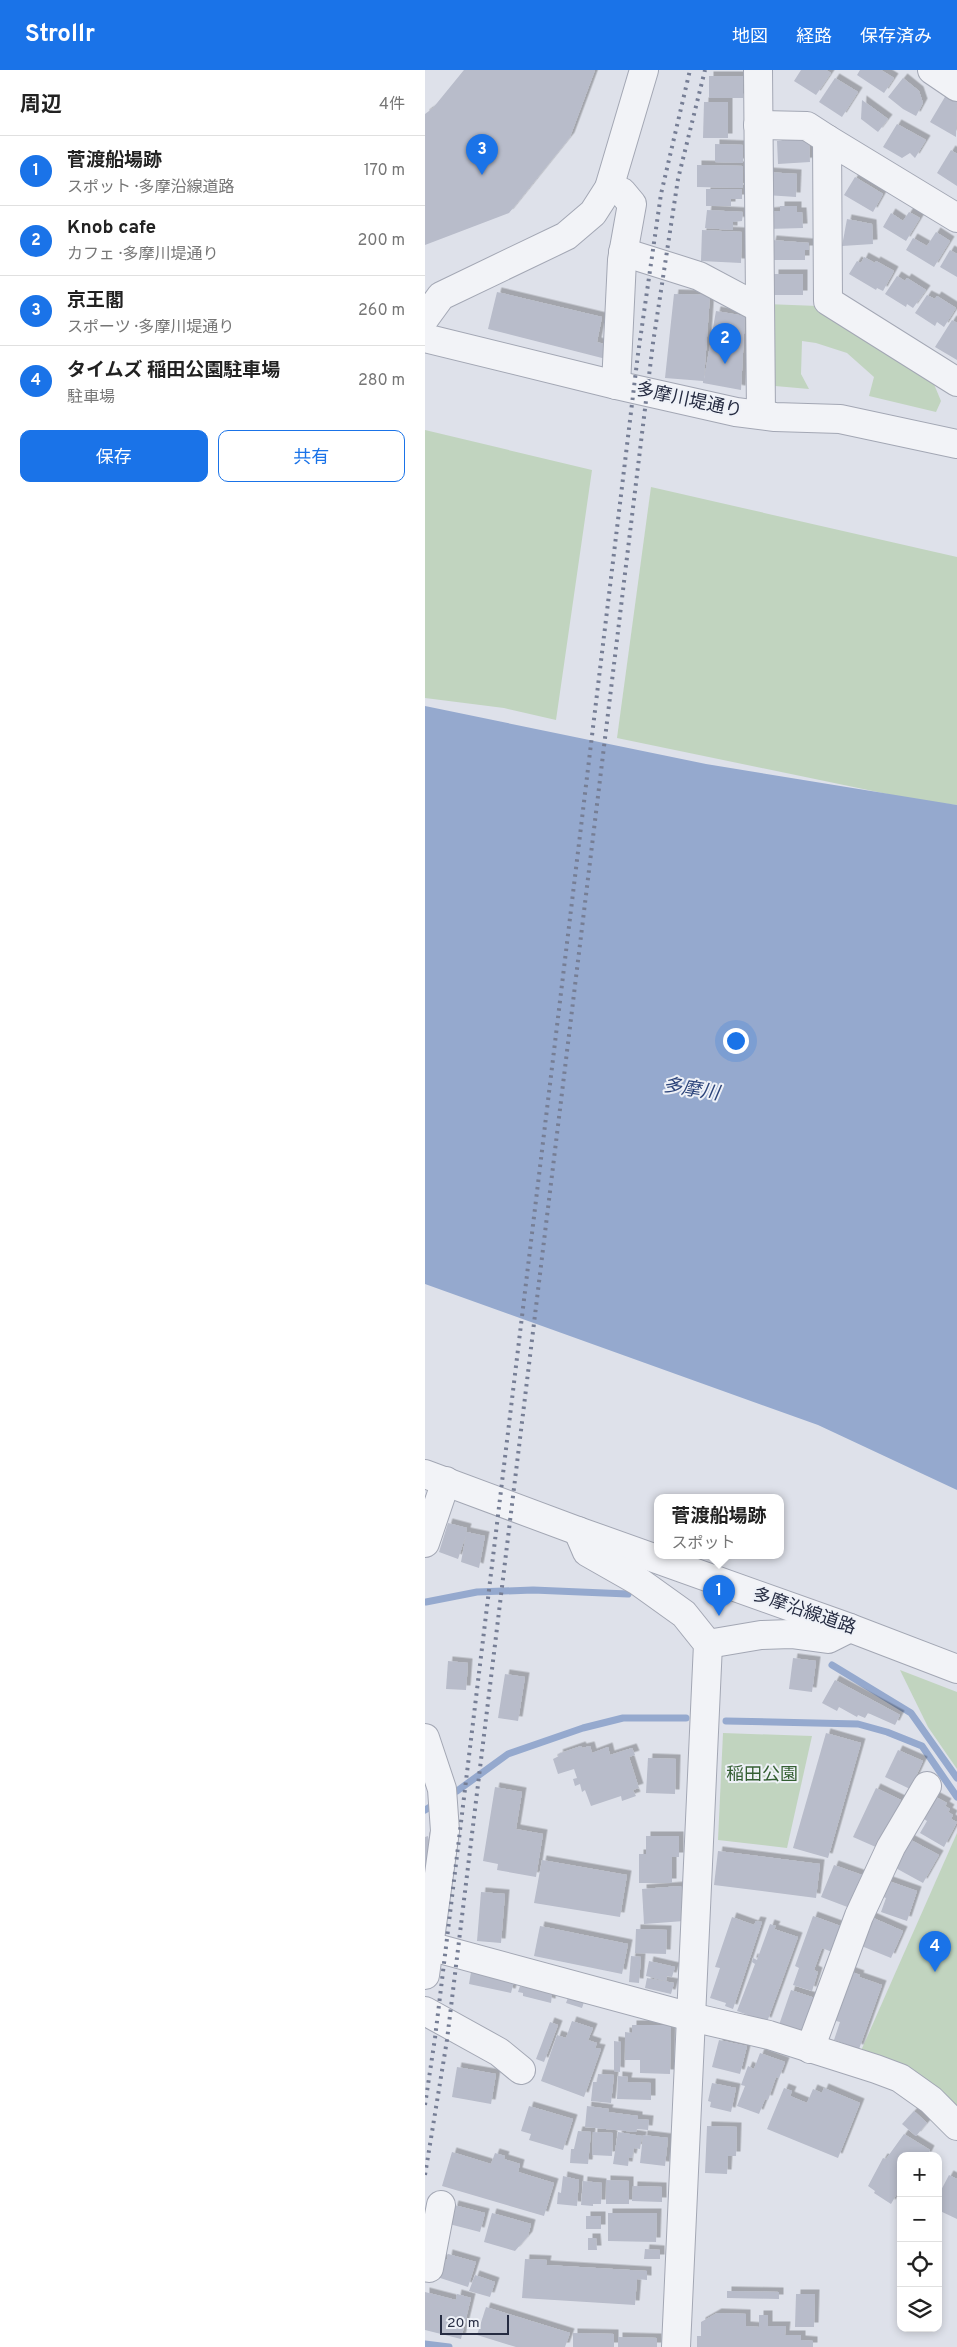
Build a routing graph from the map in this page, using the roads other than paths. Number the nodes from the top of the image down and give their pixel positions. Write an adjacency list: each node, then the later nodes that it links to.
1 (644, 70): 7 (street)
2 (758, 70): 5 (street)
3 (932, 70): 4 (street)
4 (957, 87)
5 (758, 125): 6 (street); 10 (street)
6 (827, 138): 8 (street); 13 (street)
7 (609, 188): 9 (street); 11 (street)
8 (957, 218)
9 (623, 252): 10 (street); 14 (street)
10 (759, 308): 15 (street)
11 (425, 318)
12 (425, 338): 14 (street, 多摩川堤通り)
13 (957, 382)
14 (616, 385): 15 (street, 多摩川堤通り)
15 (761, 414): 16 (street, 多摩川堤通り)
16 (956, 437)
17 (435, 1478): 18 (street, 多摩沿線道路); 19 (street)
18 (578, 1531): 20 (street, 多摩沿線道路); 23 (street)
19 (425, 1543)
20 (654, 1558)
21 (657, 1559): 22 (street, 多摩沿線道路)
22 (850, 1628): 23 (street); 24 (street, 多摩沿線道路)
23 (707, 1644): 30 (street)
24 (957, 1669)
25 (426, 1746): 27 (street)
26 (927, 1786): 31 (street)
27 (427, 1946): 28 (street); 30 (street)
28 (425, 1975)
29 (425, 2012): 32 (street)
30 (691, 2017): 31 (street); 36 (street)
31 (810, 2050): 33 (street)
32 (521, 2070)
33 (957, 2126)
34 (441, 2205): 35 (street)
35 (425, 2268)
36 (676, 2347)

